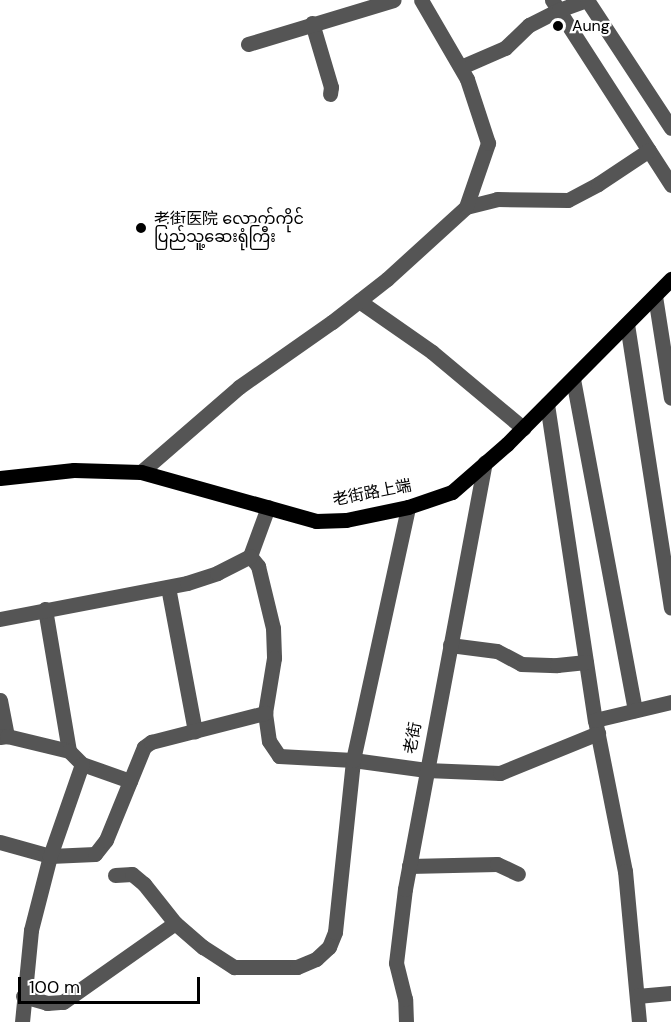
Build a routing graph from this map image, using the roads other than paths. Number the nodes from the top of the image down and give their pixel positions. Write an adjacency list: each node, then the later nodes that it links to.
1 (394, 0): 5 (street)
2 (421, 0): 7 (street)
3 (587, 0): 4 (street); 9 (street)
4 (556, 5): 7 (street); 10 (street)
5 (312, 23): 6 (street); 8 (street)
6 (248, 44)
7 (461, 68): 12 (street)
8 (330, 93)
9 (671, 128)
10 (649, 150): 11 (street); 12 (street)
11 (671, 185)
12 (466, 207): 15 (street)
13 (671, 279): 14 (main road, 老街路上端)
14 (655, 296): 16 (main road, 老街路上端); 18 (street)
15 (359, 301): 20 (street); 23 (street)
16 (627, 324): 17 (main road, 老街路上端); 30 (street)
17 (573, 379): 19 (main road, 老街路上端); 37 (street)
18 (671, 398)
19 (547, 404): 20 (main road, 老街路上端); 34 (street)
20 (523, 428): 21 (main road, 老街路上端)
21 (485, 462): 27 (main road, 老街路上端); 33 (street, 老街)
22 (0, 470): 24 (street)
23 (141, 472): 24 (main road, 老街路上端); 26 (main road, 老街路上端)
24 (34, 474): 25 (main road, 老街路上端)
25 (0, 478)
26 (268, 507): 27 (main road, 老街路上端); 28 (street)
27 (408, 507): 43 (street)
28 (250, 555): 29 (street); 38 (street)
29 (168, 587): 31 (street); 40 (street)
30 (671, 608)
31 (45, 609): 32 (street); 42 (street)
32 (0, 619)
33 (450, 645): 34 (street); 45 (street, 老街)
34 (586, 662): 39 (street)
35 (0, 700): 41 (street)
36 (671, 702): 37 (street)
37 (635, 710): 39 (street)
38 (265, 713): 40 (street); 43 (street)
39 (596, 727): 45 (street); 55 (street)
40 (195, 731): 46 (street)
41 (4, 737): 42 (street)
42 (69, 751): 44 (street)
43 (353, 760): 45 (street); 52 (street)
44 (82, 764): 46 (street); 48 (street)
45 (426, 770): 49 (street, 老街)
46 (130, 781): 48 (street)
47 (0, 842): 48 (street)
48 (50, 856): 54 (street)
49 (409, 866): 50 (street); 57 (street, 老街)
50 (518, 874)
51 (115, 875): 52 (street)
52 (175, 923): 54 (street)
53 (671, 993): 55 (street)
54 (23, 996): 56 (street)
55 (637, 996): 58 (street)
56 (22, 1022)
57 (406, 1022)
58 (639, 1022)

